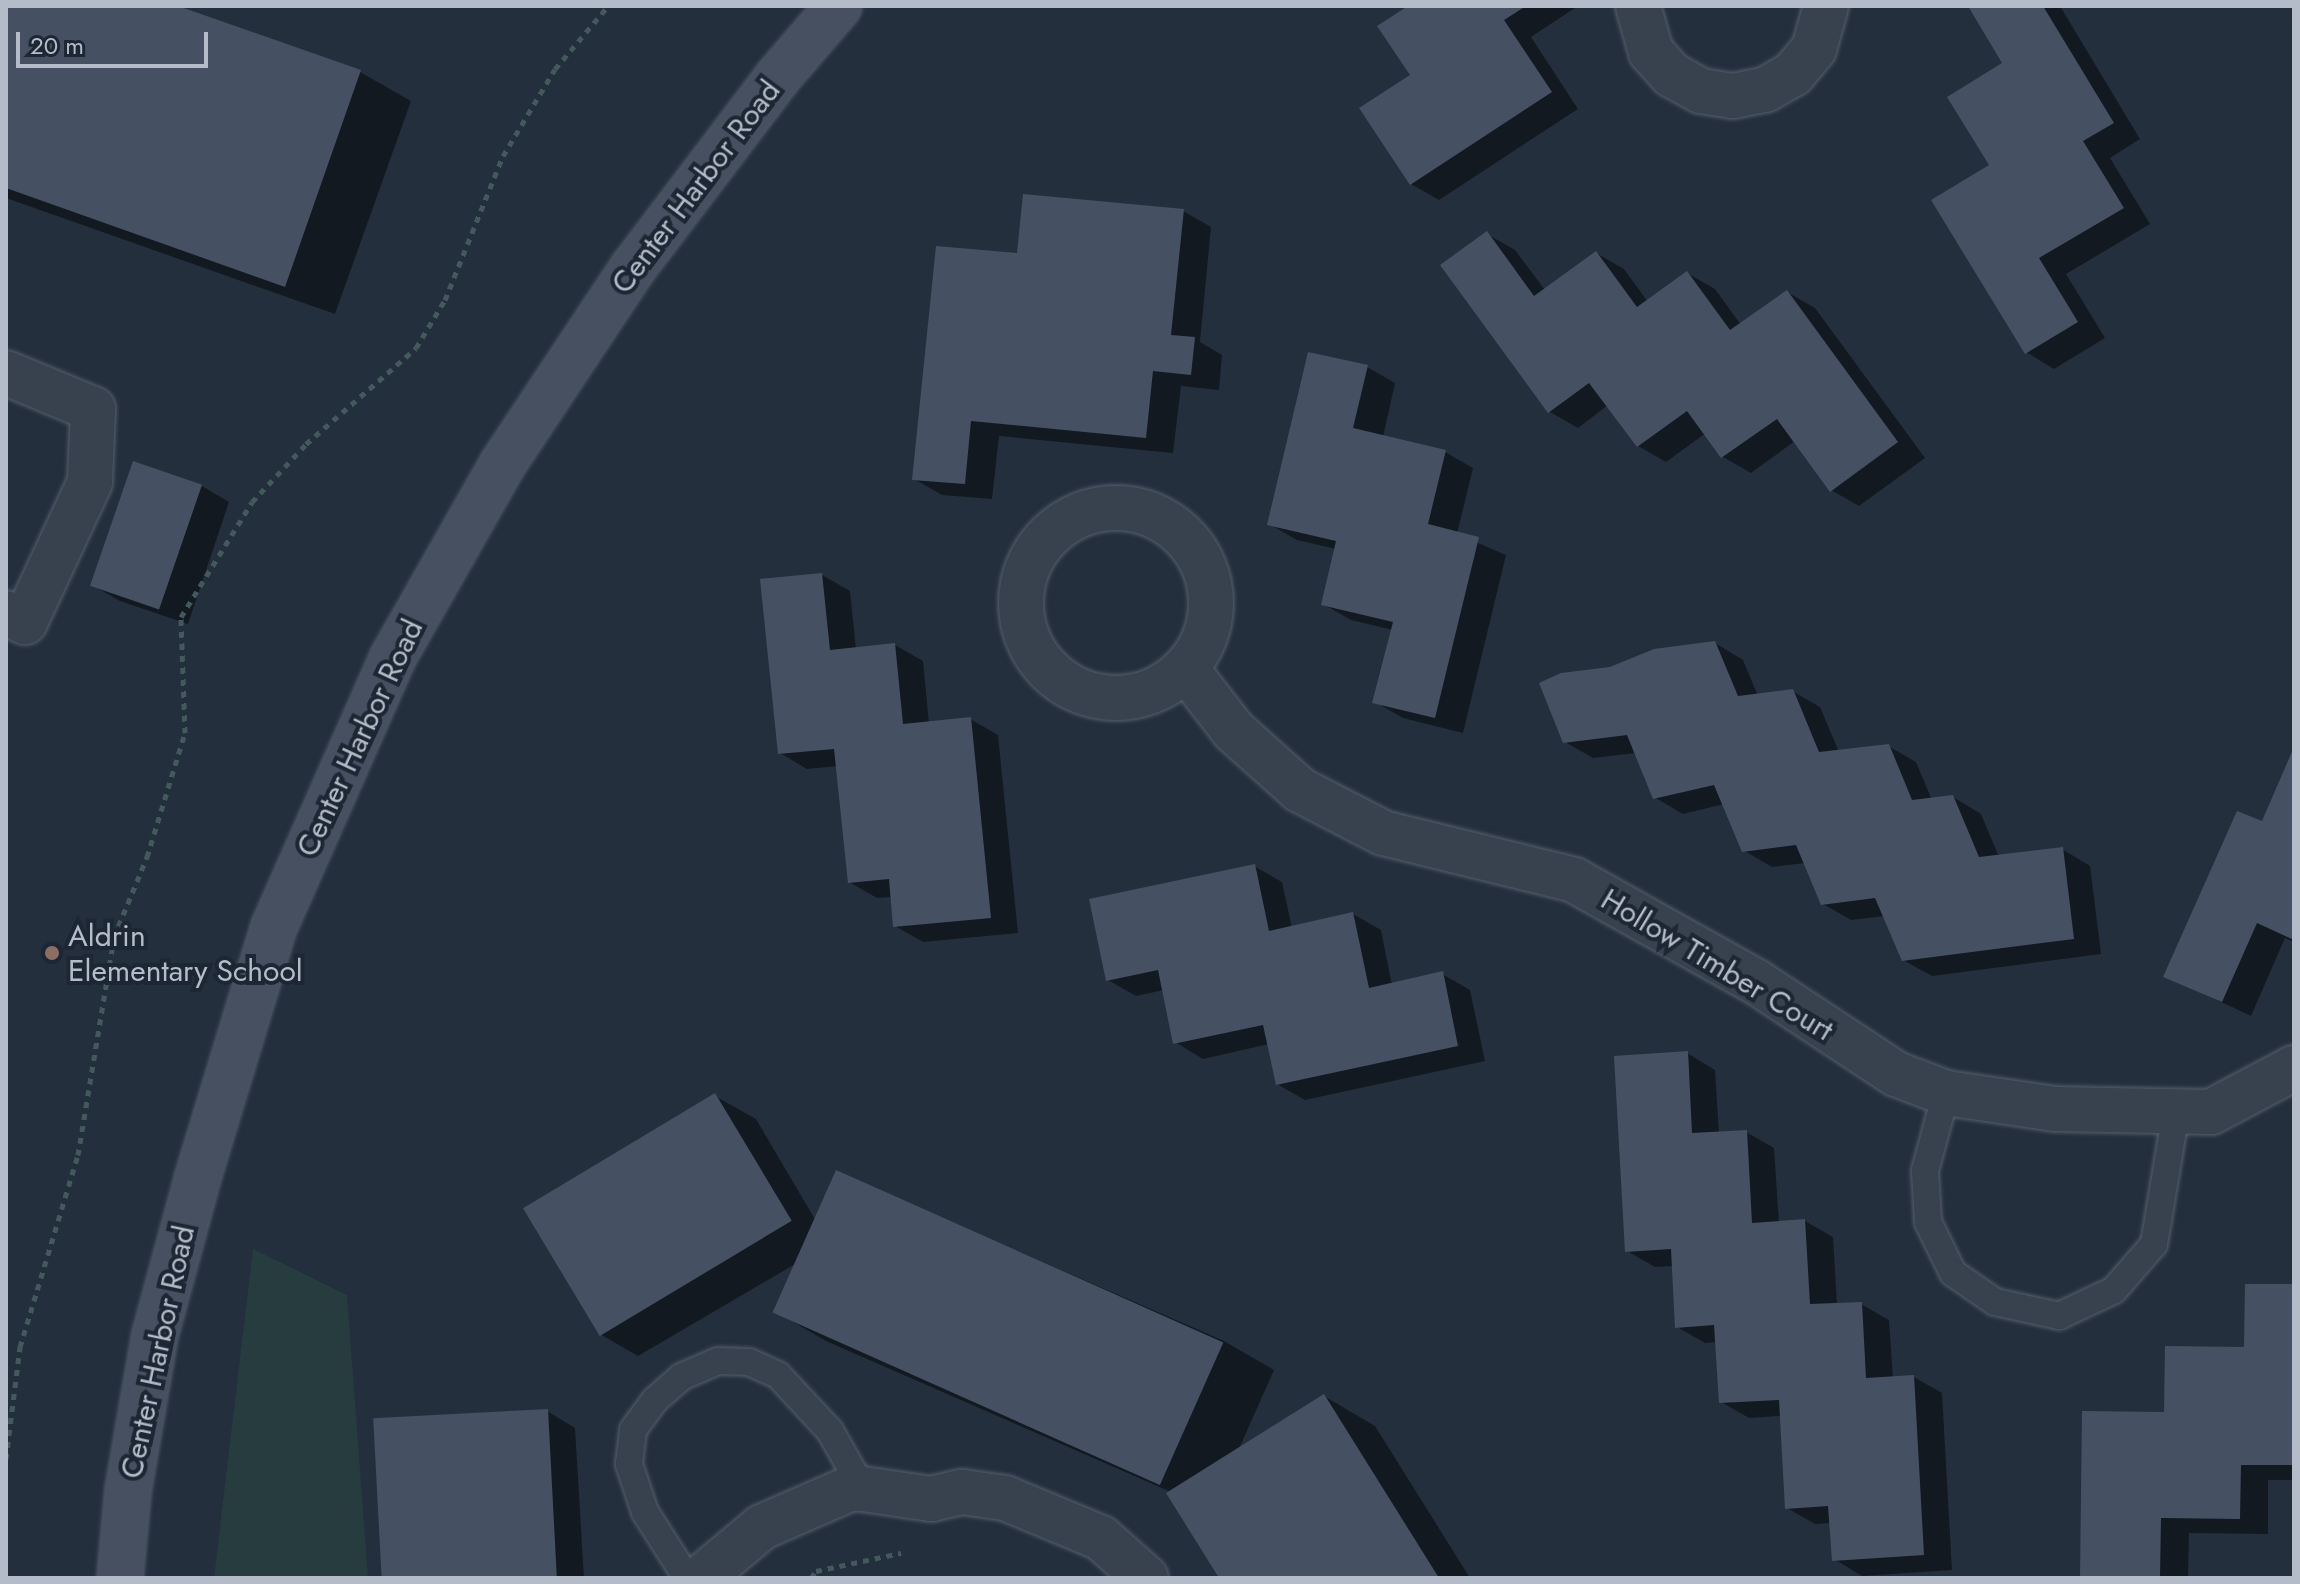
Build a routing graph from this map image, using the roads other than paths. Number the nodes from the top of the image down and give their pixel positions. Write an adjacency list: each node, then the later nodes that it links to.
1 (839, 6): 11 (street, Center Harbor Road)
2 (1638, 6): 3 (street)
3 (1826, 6)
4 (6, 373): 5 (street)
5 (6, 613)
6 (1186, 669): 6 (street); 8 (street, Hollow Timber Court)
7 (2294, 1068): 9 (street, Hollow Timber Court)
8 (1946, 1093): 9 (street, Hollow Timber Court); 9 (lane)
9 (2176, 1112)
10 (863, 1489): 12 (lane); 13 (street); 14 (street)
11 (120, 1578)
12 (687, 1578)
13 (701, 1578)
14 (1146, 1578)

